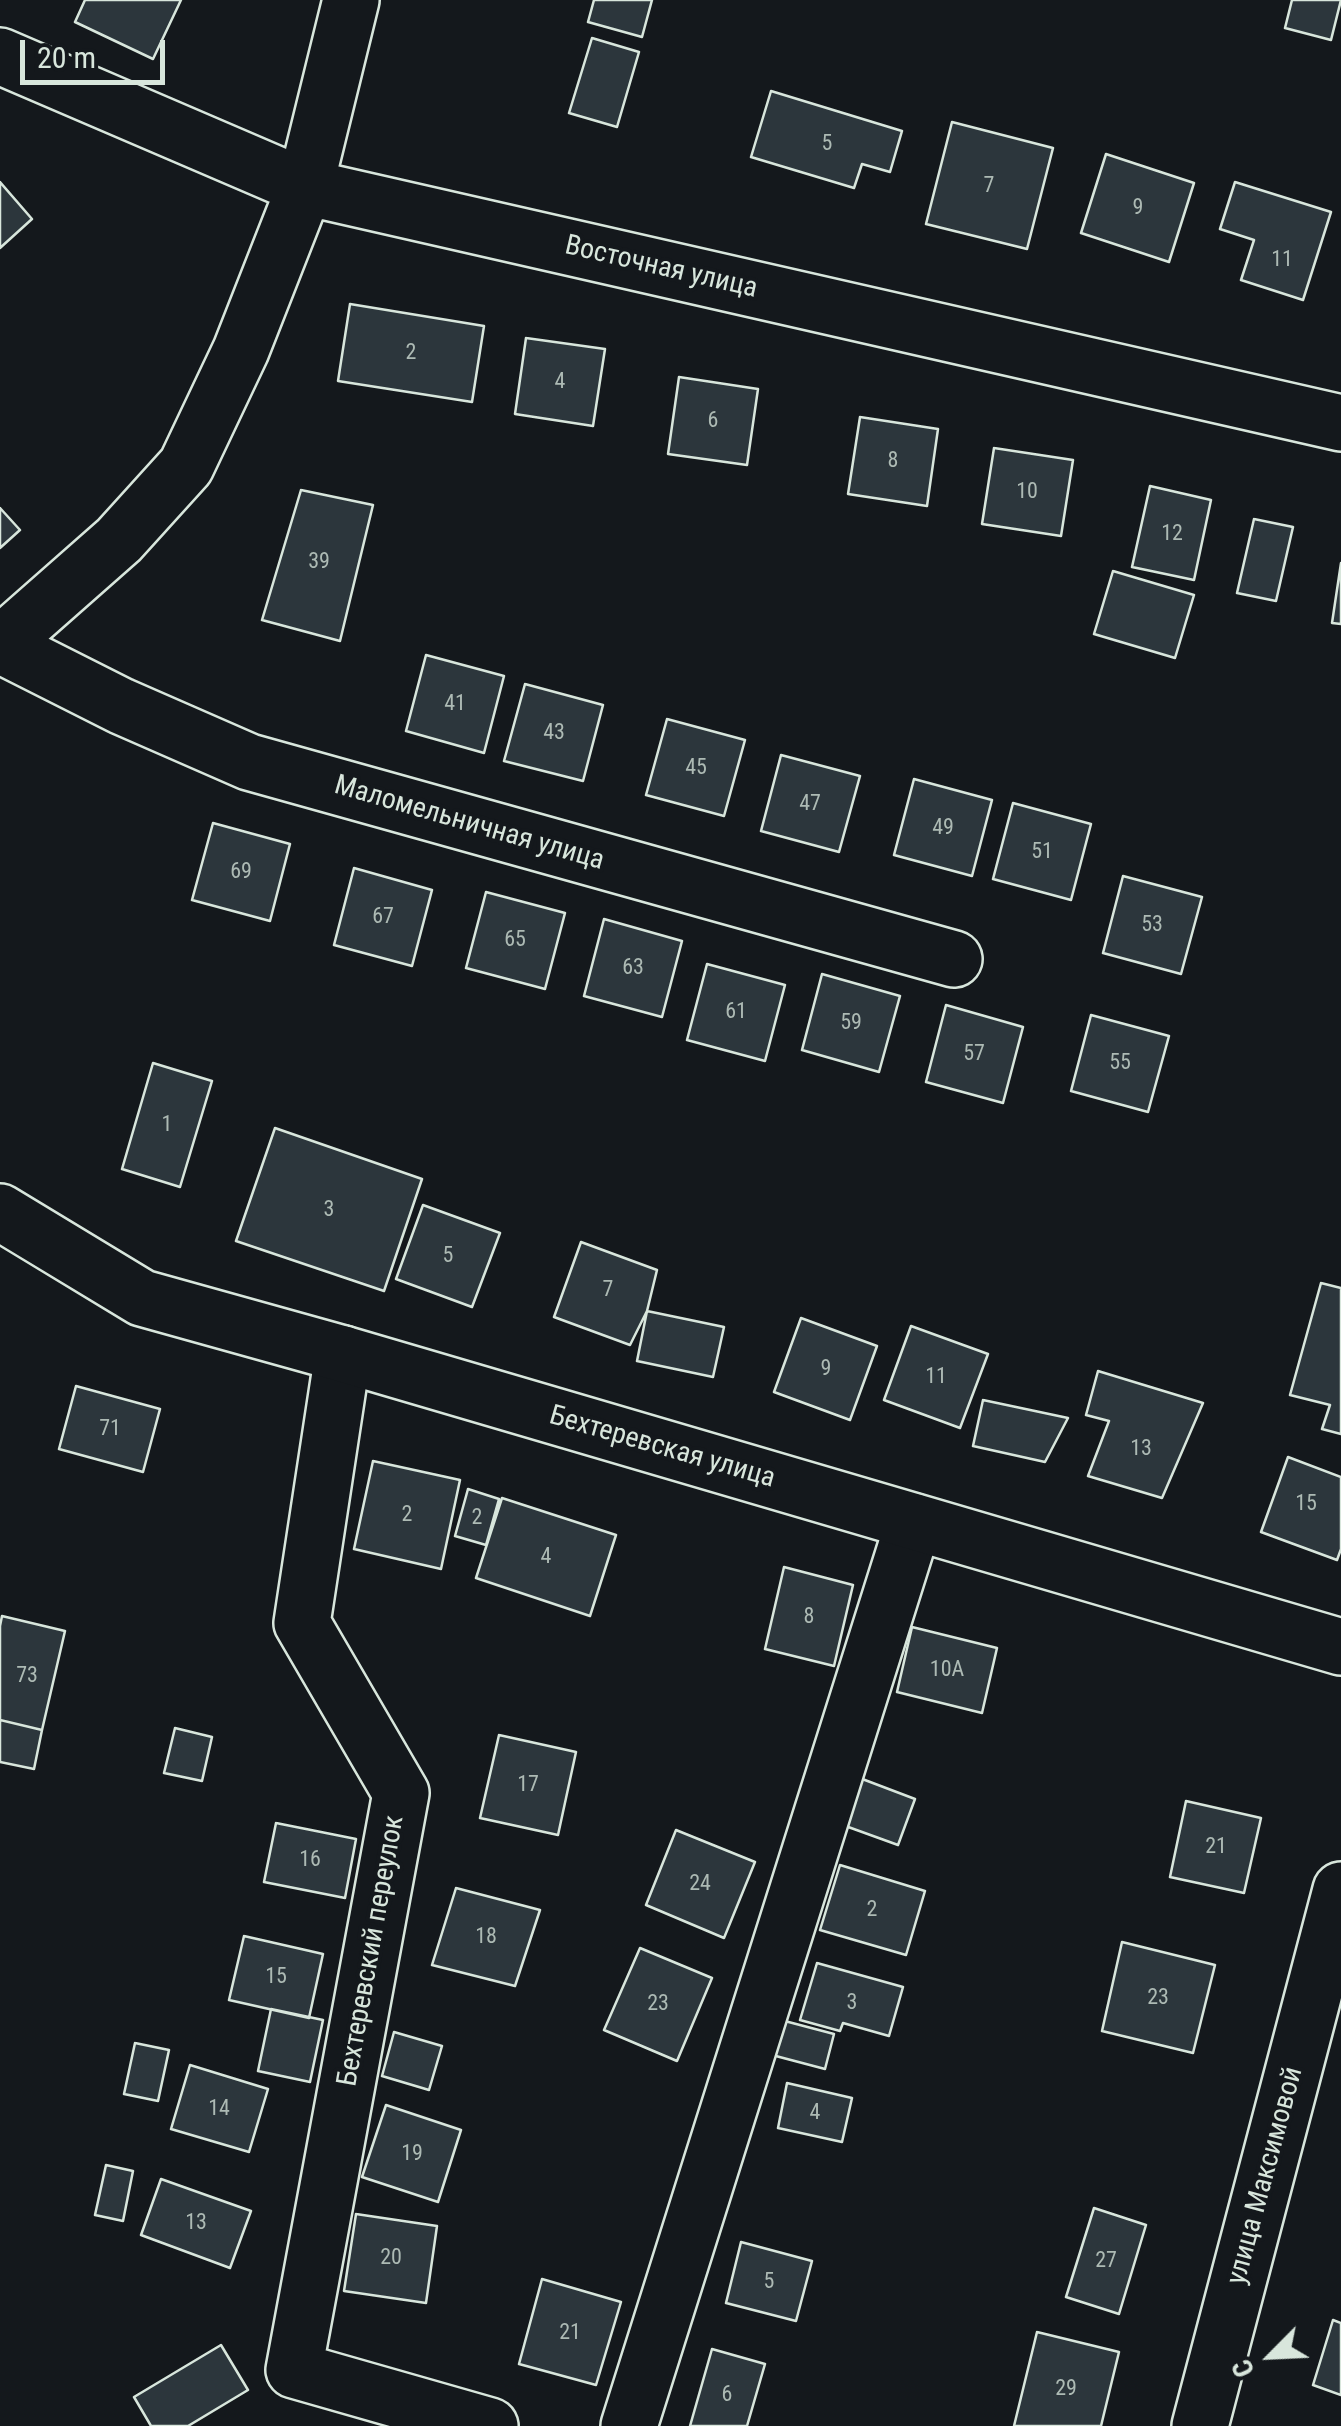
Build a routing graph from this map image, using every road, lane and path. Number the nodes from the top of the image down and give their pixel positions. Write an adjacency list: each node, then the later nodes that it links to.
1 (351, 0): 3 (street)
2 (0, 56): 3 (street, Восточная улица)
3 (305, 188): 4 (street, Восточная улица); 5 (street)
4 (1341, 423)
5 (0, 645): 6 (street, Маломельничная улица)
6 (954, 959)
7 (0, 1214): 8 (street, Бехтеревская улица)
8 (343, 1354): 9 (street, Бехтеревская улица); 13 (street, Бехтеревский переулок)
9 (914, 1522): 10 (street, Бехтеревская улица); 14 (street)
10 (1341, 1647)
11 (1341, 1890): 12 (street, улица Максимовой)
12 (1329, 1988): 15 (street, улица Максимовой)
13 (490, 2426)
14 (630, 2426)
15 (1200, 2426)

